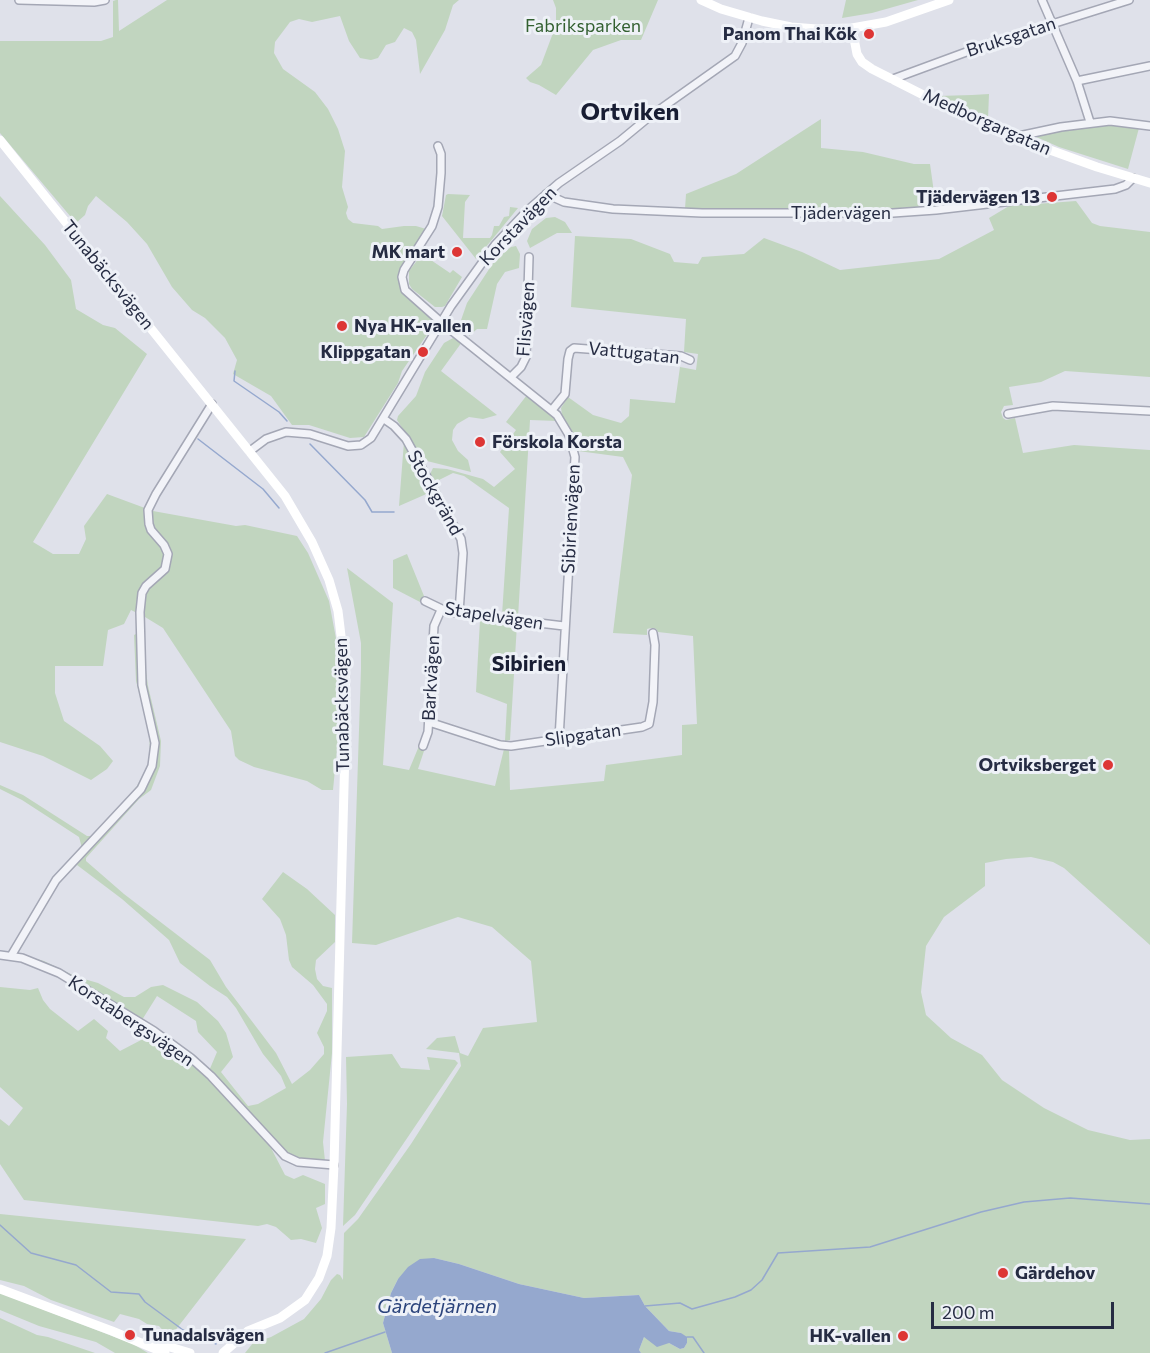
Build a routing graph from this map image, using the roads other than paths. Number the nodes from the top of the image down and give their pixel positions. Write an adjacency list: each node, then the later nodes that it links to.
1 (19, 0): 2 (street)
2 (105, 0)
3 (701, 0): 7 (street)
4 (950, 0): 9 (street)
5 (1042, 0): 8 (street)
6 (1130, 0): 8 (street, Bruksgatan)
7 (749, 18): 9 (street); 20 (street, Korstavägen)
8 (1053, 24): 11 (street, Bruksgatan); 12 (street)
9 (852, 28): 11 (street, Medborgargatan)
10 (1150, 66): 12 (street)
11 (893, 80): 15 (street, Medborgargatan)
12 (1077, 81): 13 (street)
13 (1090, 122): 14 (street); 15 (street)
14 (1150, 126)
15 (1014, 137): 18 (street, Medborgargatan)
16 (0, 140): 25 (street, Tunabäcksvägen)
17 (438, 146): 22 (street)
18 (1134, 178): 19 (street, Medborgargatan); 20 (street, Tjädervägen)
19 (1150, 183)
20 (546, 194): 22 (street, Korstavägen)
21 (529, 257): 24 (street, Flisvägen)
22 (441, 322): 24 (street, Sibirienvägen); 29 (street, Korstavägen)
23 (690, 360): 26 (street, Vattugatan)
24 (511, 377): 26 (street, Sibirienvägen)
25 (212, 404): 30 (street, Tunabäcksvägen); 40 (street)
26 (552, 410): 34 (street, Sibirienvägen)
27 (1150, 411): 28 (street)
28 (1008, 414)
29 (384, 418): 30 (street, Korstavägen); 33 (street, Stockgränd)
30 (250, 451): 41 (street, Tunabäcksvägen)
31 (425, 601): 32 (street, Stapelvägen)
32 (441, 610): 33 (street, Stapelvägen); 36 (street, Barkvägen)
33 (459, 613): 34 (street, Stapelvägen)
34 (564, 626): 37 (street, Sibirienvägen)
35 (653, 633): 37 (street, Slipgatan)
36 (429, 722): 37 (street, Slipgatan); 38 (street, Barkvägen)
37 (560, 739)
38 (423, 746)
39 (0, 955): 40 (street, Korstabergsvägen)
40 (11, 956): 41 (street, Korstabergsvägen)
41 (334, 1165): 44 (street, Tunabäcksvägen)
42 (0, 1289): 43 (street)
43 (112, 1331): 45 (street); 46 (street)
44 (241, 1338): 47 (street, Tunabäcksvägen); 48 (street)
45 (165, 1353)
46 (190, 1353)
47 (224, 1353)
48 (235, 1353)

